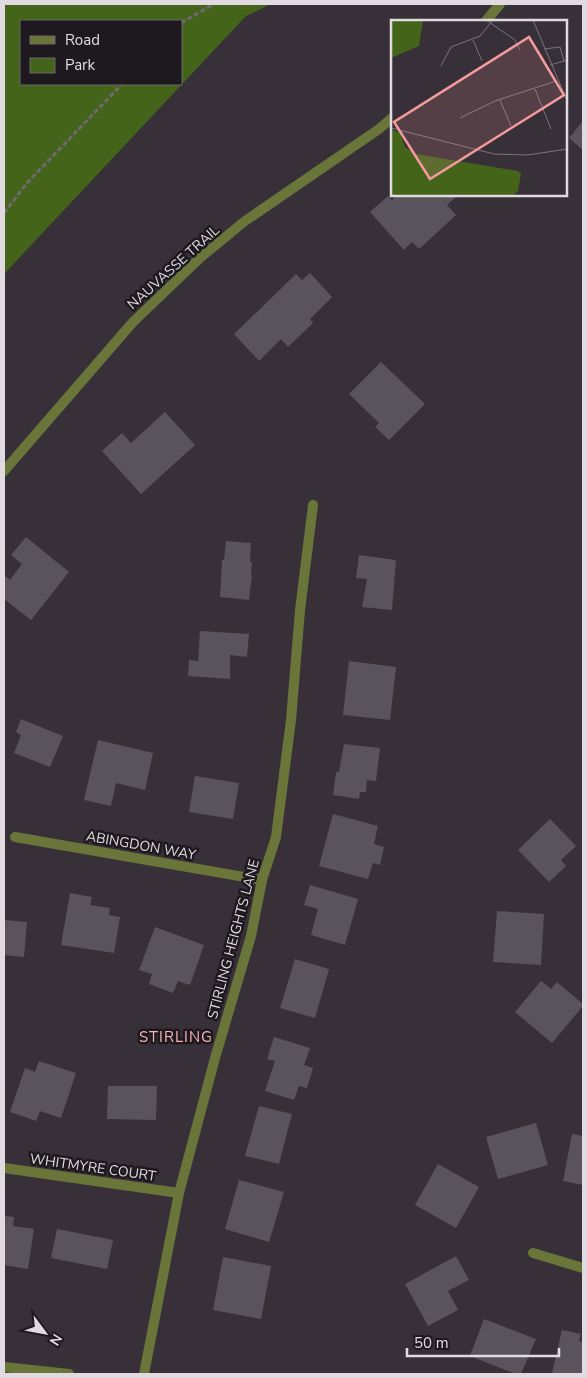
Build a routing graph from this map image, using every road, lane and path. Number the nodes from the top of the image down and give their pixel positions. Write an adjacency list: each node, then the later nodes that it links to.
1 (214, 4): 4 (path)
2 (500, 4): 3 (street)
3 (487, 20)
4 (182, 22)
5 (121, 85): 7 (path)
6 (391, 119): 8 (street, NAUVASSE TRAIL)
7 (4, 213)
8 (4, 472)
9 (312, 504): 11 (street, STIRLING HEIGHTS LANE)
10 (15, 837): 11 (street, ABINGDON WAY)
11 (262, 880): 13 (street, STIRLING HEIGHTS LANE)
12 (4, 1168): 13 (street, WHITMYRE COURT)
13 (179, 1193): 18 (street, STIRLING HEIGHTS LANE)
14 (533, 1253): 15 (street)
15 (583, 1268)
16 (4, 1367): 17 (street)
17 (69, 1374)
18 (144, 1374)

